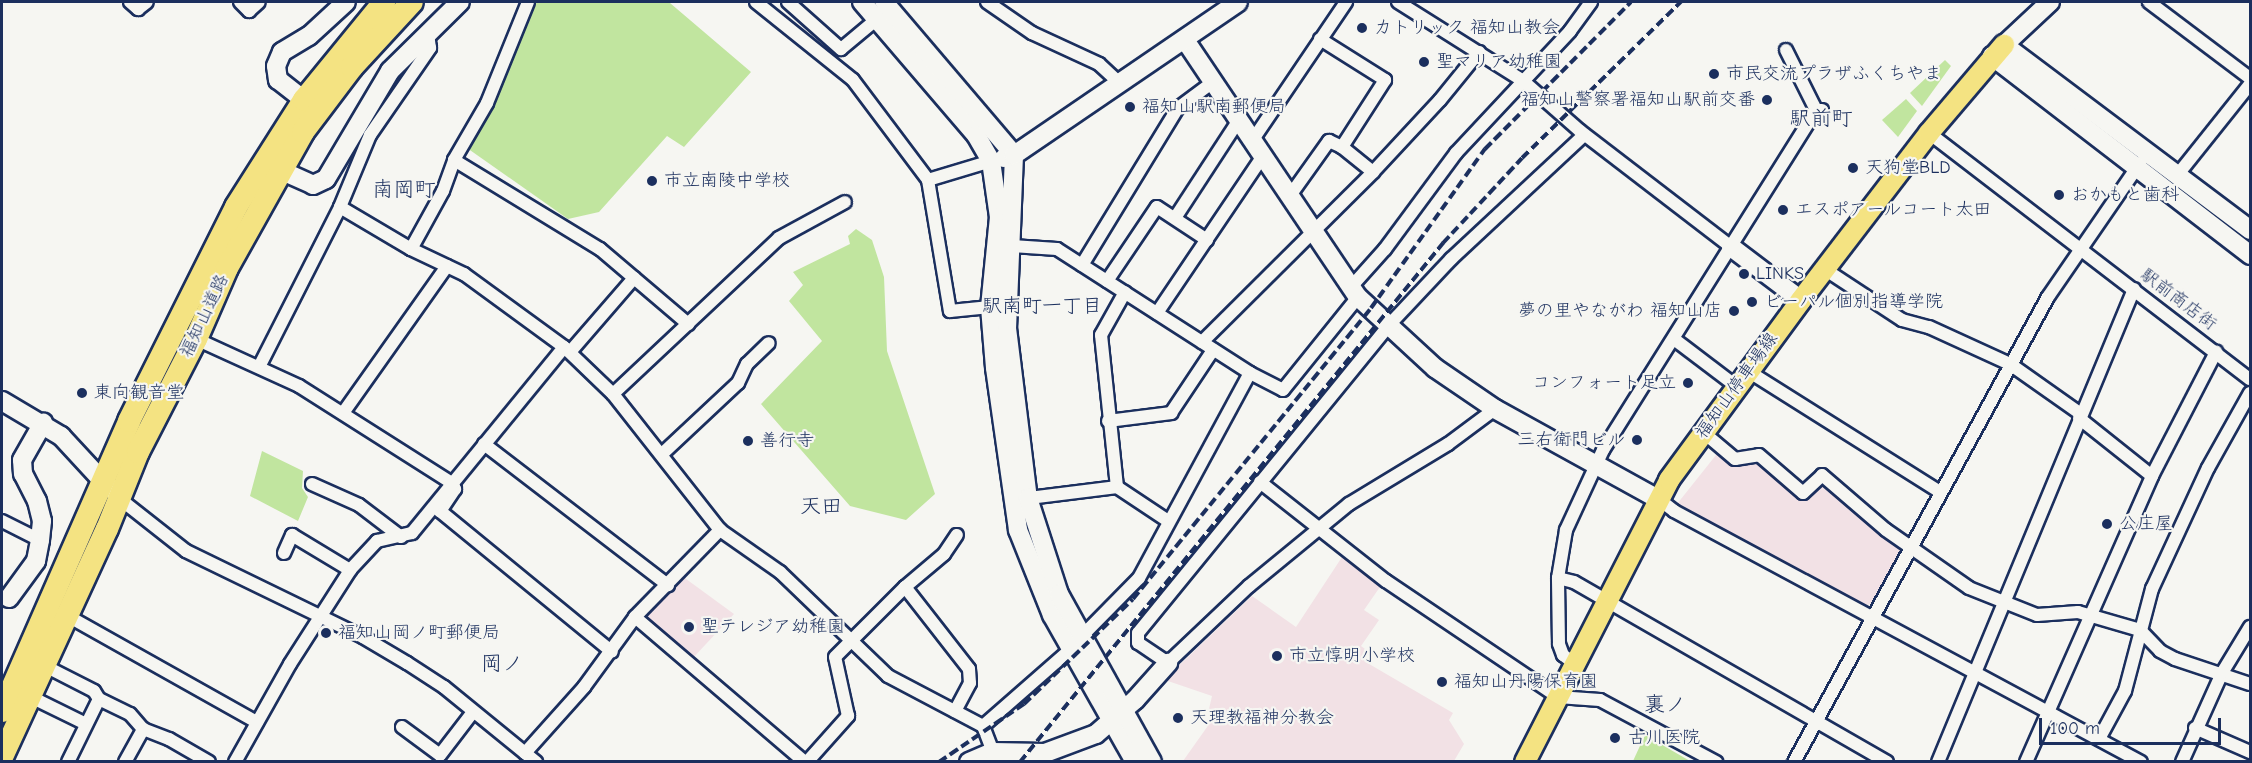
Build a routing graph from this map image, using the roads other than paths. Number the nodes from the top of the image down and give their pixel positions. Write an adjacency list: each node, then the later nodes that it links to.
1 (130, 2): 2 (street)
2 (147, 2)
3 (240, 2): 4 (street)
4 (259, 2)
5 (346, 2): 33 (street)
6 (384, 2): 33 (highway, 福知山道路)
7 (412, 2): 45 (highway, 福知山道路)
8 (460, 2): 22 (street)
9 (528, 2): 42 (street)
10 (756, 2): 48 (street)
11 (788, 2): 21 (street)
12 (862, 2): 21 (street)
13 (884, 2): 40 (street)
14 (987, 2): 30 (street)
15 (1238, 2): 23 (street)
16 (1346, 2): 24 (street)
17 (1402, 2): 27 (street)
18 (1591, 2): 29 (street)
19 (2050, 2): 26 (street)
20 (2149, 2): 28 (street)
21 (877, 20): 43 (street)
22 (428, 34): 45 (street); 51 (street)
23 (1185, 39): 30 (street); 31 (street)
24 (1320, 39): 37 (street); 38 (street)
25 (1786, 50): 57 (street)
26 (1998, 51): 35 (main road, 福知山停車場線); 39 (street); 44 (street)
27 (1479, 52): 29 (street); 46 (street)
28 (2250, 78)
29 (1522, 80): 36 (street); 68 (street)
30 (1118, 82): 40 (street)
31 (1213, 82): 34 (street); 61 (street)
32 (2250, 84): 47 (street)
33 (304, 100): 99 (highway, 福知山道路)
34 (1239, 120): 37 (street); 52 (street)
35 (1929, 133): 59 (street, 駅前商店街); 63 (main road, 福知山停車場線)
36 (1584, 135): 57 (street); 73 (street)
37 (1252, 141): 41 (street)
38 (1342, 147): 46 (street); 49 (street)
39 (2148, 152): 44 (street); 47 (street)
40 (1014, 155): 43 (street); 56 (street)
41 (1263, 156): 49 (street); 55 (street)
42 (454, 160): 58 (street); 64 (street)
43 (991, 161): 48 (street); 70 (street)
44 (2137, 167): 59 (street); 60 (street)
45 (280, 170): 74 (highway, 福知山道路)
46 (1373, 172): 54 (street)
47 (2179, 173): 53 (street)
48 (928, 180): 70 (street)
49 (1289, 197): 54 (street)
50 (844, 202): 72 (street)
51 (340, 207): 58 (street); 82 (street)
52 (1175, 218): 55 (street); 65 (street)
53 (2250, 230)
54 (1315, 232): 68 (street); 76 (street)
55 (1207, 240): 71 (street)
56 (1012, 246): 61 (street); 106 (street)
57 (1731, 247): 69 (street); 75 (street)
58 (411, 249): 62 (street)
59 (2083, 250): 66 (street, 駅前商店街); 81 (street)
60 (2250, 255)
61 (1082, 265): 65 (street)
62 (447, 266): 78 (street); 90 (street)
63 (1826, 270): 69 (main road, 福知山停車場線); 81 (street)
64 (634, 278): 72 (street); 78 (street)
65 (1107, 281): 67 (street)
66 (2134, 289): 80 (street, 駅前商店街); 91 (street)
67 (1125, 292): 71 (street); 92 (street)
68 (1355, 292): 73 (street); 83 (street)
69 (1800, 300): 84 (main road, 福知山停車場線)
70 (990, 307): 106 (street)
71 (1157, 313): 76 (street)
72 (688, 324): 87 (street)
73 (1389, 325): 89 (street); 100 (street)
74 (196, 339): 82 (street); 105 (highway, 福知山道路)
75 (1674, 339): 84 (street); 97 (street)
76 (1202, 342): 79 (street)
77 (769, 343): 96 (street)
78 (567, 350): 87 (street); 95 (street)
79 (1213, 350): 83 (street); 92 (street)
80 (2216, 352): 85 (street, 駅前商店街); 98 (street)
81 (2010, 363): 91 (street); 104 (street)
82 (259, 367): 90 (street)
83 (1250, 373): 109 (street)
84 (1742, 378): 94 (main road, 福知山停車場線); 104 (street)
85 (2250, 379)
86 (2250, 393): 130 (street)
87 (614, 394): 96 (street)
88 (2, 401): 93 (street)
89 (1495, 409): 97 (street); 111 (street)
90 (344, 413): 101 (street)
91 (2080, 416): 98 (street); 123 (street)
92 (1108, 421): 103 (street)
93 (43, 423): 99 (street); 114 (street)
94 (1704, 432): 107 (main road, 福知山停車場線); 115 (street)
95 (484, 444): 101 (street); 119 (street)
96 (662, 454): 110 (street)
97 (1598, 463): 107 (street); 118 (street)
98 (2152, 476): 124 (street)
99 (103, 481): 105 (street); 143 (highway, 福知山道路)
100 (1260, 482): 111 (street); 134 (street)
101 (452, 483): 113 (street); 133 (street)
102 (312, 484): 113 (street)
103 (1118, 487): 106 (street); 109 (street)
104 (1940, 492): 115 (street)
105 (120, 499): 125 (highway, 福知山道路); 126 (street)
106 (1020, 499): 132 (street)
107 (1660, 500): 122 (main road, 福知山停車場線); 128 (street)
108 (2, 521): 114 (street)
109 (1168, 521): 132 (street)
110 (720, 530): 119 (street); 131 (street)
111 (1320, 530): 134 (street); 141 (street)
112 (957, 535): 120 (street)
113 (401, 537): 117 (street)
114 (40, 540): 121 (street)
115 (1911, 547): 123 (street); 128 (street)
116 (284, 553): 117 (street)
117 (350, 570): 126 (street)
118 (1558, 578): 122 (street); 135 (street)
119 (668, 585): 127 (street)
120 (905, 587): 131 (street); 144 (street)
121 (4, 599)
122 (1607, 602): 135 (main road, 福知山停車場線); 148 (street)
123 (2005, 604): 124 (street); 137 (street)
124 (2090, 614): 130 (street); 146 (street)
125 (66, 615): 136 (highway, 福知山道路); 149 (street)
126 (320, 615): 145 (street); 149 (street)
127 (635, 617): 133 (street); 165 (street)
128 (1871, 618): 137 (street); 148 (street)
129 (2250, 627): 138 (street)
130 (2140, 630): 138 (street); 155 (street)
131 (851, 641): 144 (street); 165 (street)
132 (1077, 642): 147 (street); 151 (street)
133 (612, 652): 158 (street)
134 (1168, 663): 147 (street)
135 (1575, 664): 141 (main road, 福知山停車場線)
136 (43, 665): 140 (highway, 福知山道路); 142 (street)
137 (1977, 672): 146 (street); 173 (street)
138 (2222, 673): 139 (street); 153 (street)
139 (2250, 684)
140 (29, 696): 150 (street); 159 (highway, 福知山道路)
141 (1558, 697): 169 (main road, 福知山停車場線); 170 (street)
142 (99, 699): 150 (street); 154 (street)
143 (2, 711)
144 (956, 711): 151 (street)
145 (473, 712): 152 (street); 158 (street)
146 (2047, 712): 155 (street); 174 (street)
147 (1118, 717): 156 (street); 167 (street); 168 (street)
148 (1814, 721): 171 (street); 172 (street)
149 (257, 722): 163 (street)
150 (84, 723): 160 (street)
151 (983, 726): 156 (street)
152 (402, 727)
153 (2195, 728): 157 (street); 176 (street)
154 (143, 729): 161 (street); 162 (street)
155 (2099, 739): 175 (street)
156 (993, 752): 166 (street)
157 (2250, 752)
158 (525, 753): 164 (street)
159 (2, 757)
160 (68, 762)
161 (125, 762)
162 (209, 762)
163 (235, 762)
164 (536, 762)
165 (806, 762)
166 (969, 762)
167 (1135, 762)
168 (1152, 762)
169 (1525, 762)
170 (1716, 762)
171 (1794, 762)
172 (1887, 762)
173 (1938, 762)
174 (2026, 762)
175 (2141, 762)
176 (2182, 762)

